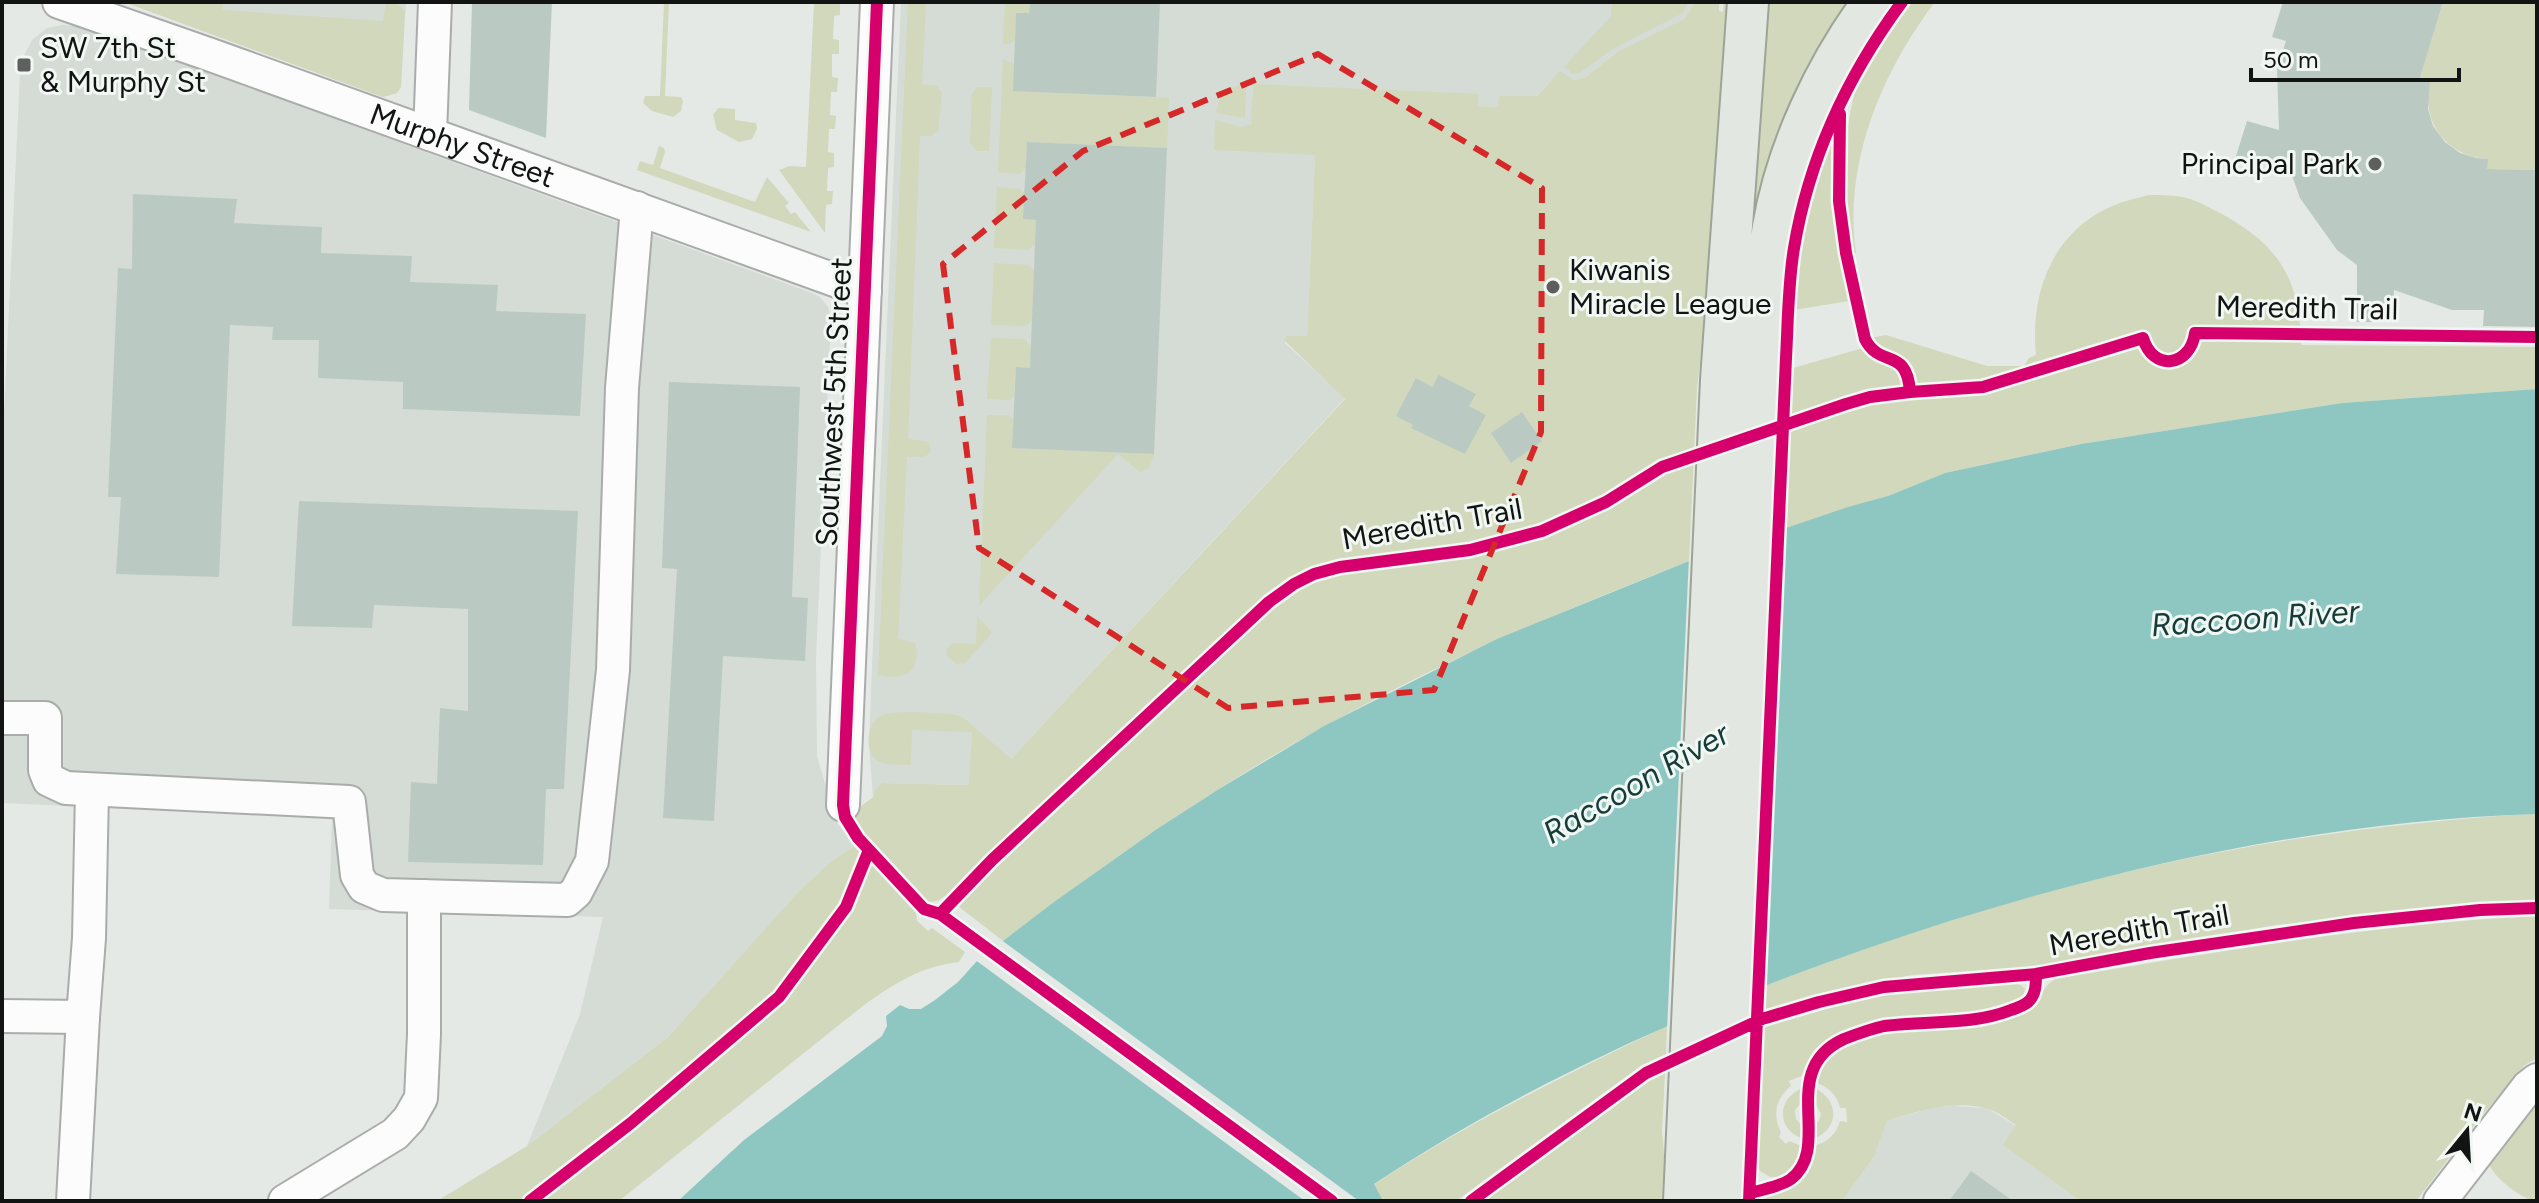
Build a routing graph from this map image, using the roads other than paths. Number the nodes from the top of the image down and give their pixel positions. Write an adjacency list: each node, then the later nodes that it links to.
1 (59, 2): 6 (street, Murphy Street)
2 (435, 2): 6 (street)
3 (877, 2): 8 (street, Southwest 5th Street)
4 (1748, 2): 18 (main road)
5 (1873, 2): 19 (main road)
6 (430, 134): 7 (street, Murphy Street)
7 (637, 208): 8 (street, Murphy Street); 12 (street)
8 (865, 291): 11 (street, Southwest 5th Street)
9 (2, 718): 10 (street)
10 (92, 791): 12 (street); 14 (street)
11 (843, 805)
12 (424, 896): 17 (street)
13 (2, 1016): 14 (street)
14 (83, 1017): 16 (street)
15 (2532, 1083): 20 (street)
16 (73, 1201)
17 (285, 1201)
18 (1684, 1201)
19 (1723, 1201)
20 (2440, 1201)

